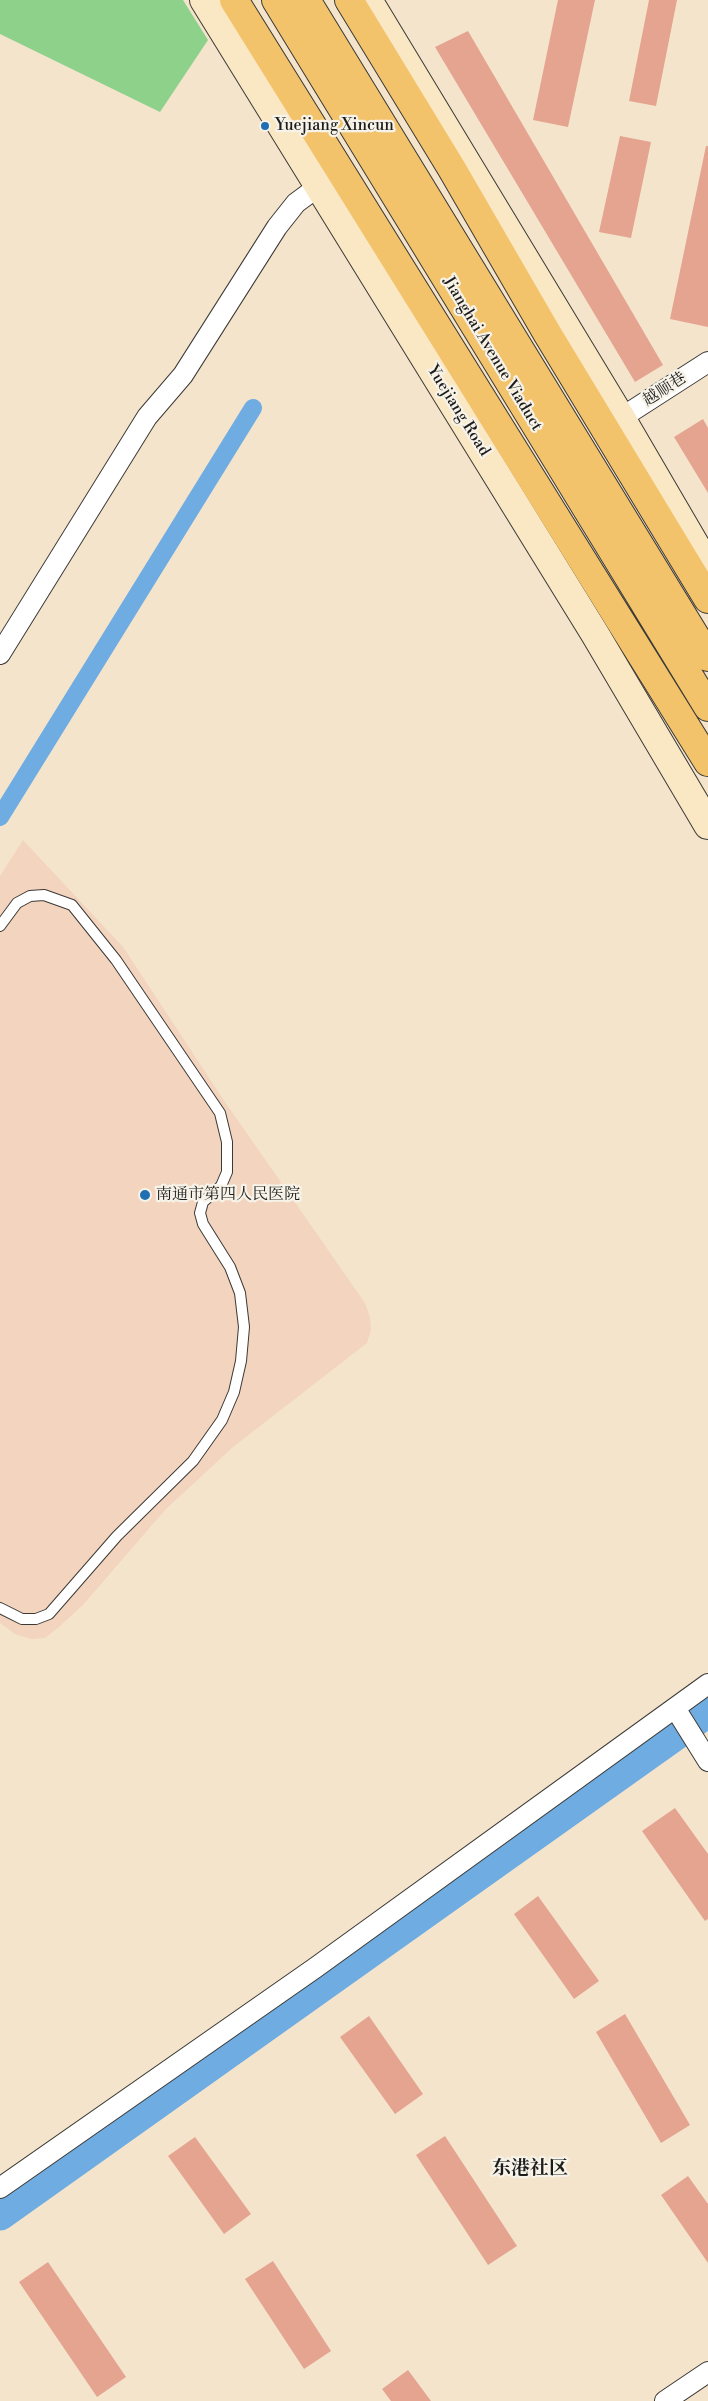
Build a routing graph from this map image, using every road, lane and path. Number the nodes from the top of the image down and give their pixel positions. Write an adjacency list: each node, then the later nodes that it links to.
1 (204, 0): 7 (main road, Yuejiang Road)
2 (234, 0): 15 (highway)
3 (276, 0): 14 (highway, Jianghai Avenue Viaduct)
4 (306, 0): 13 (highway, Jianghai Avenue Viaduct)
5 (349, 0): 11 (highway)
6 (368, 0): 9 (main road)
7 (319, 186): 12 (street); 16 (main road, Yuejiang Road)
8 (708, 362): 9 (street, 越顺巷)
9 (622, 418): 10 (main road)
10 (708, 567)
11 (708, 598)
12 (0, 654)
13 (708, 657)
14 (708, 707)
15 (708, 762)
16 (708, 824)
17 (0, 926): 18 (lane)
18 (0, 1608)
19 (708, 1684): 20 (street)
20 (675, 1708): 21 (street); 22 (street)
21 (708, 1761)
22 (0, 2188)
23 (708, 2372): 24 (street)
24 (665, 2401)

